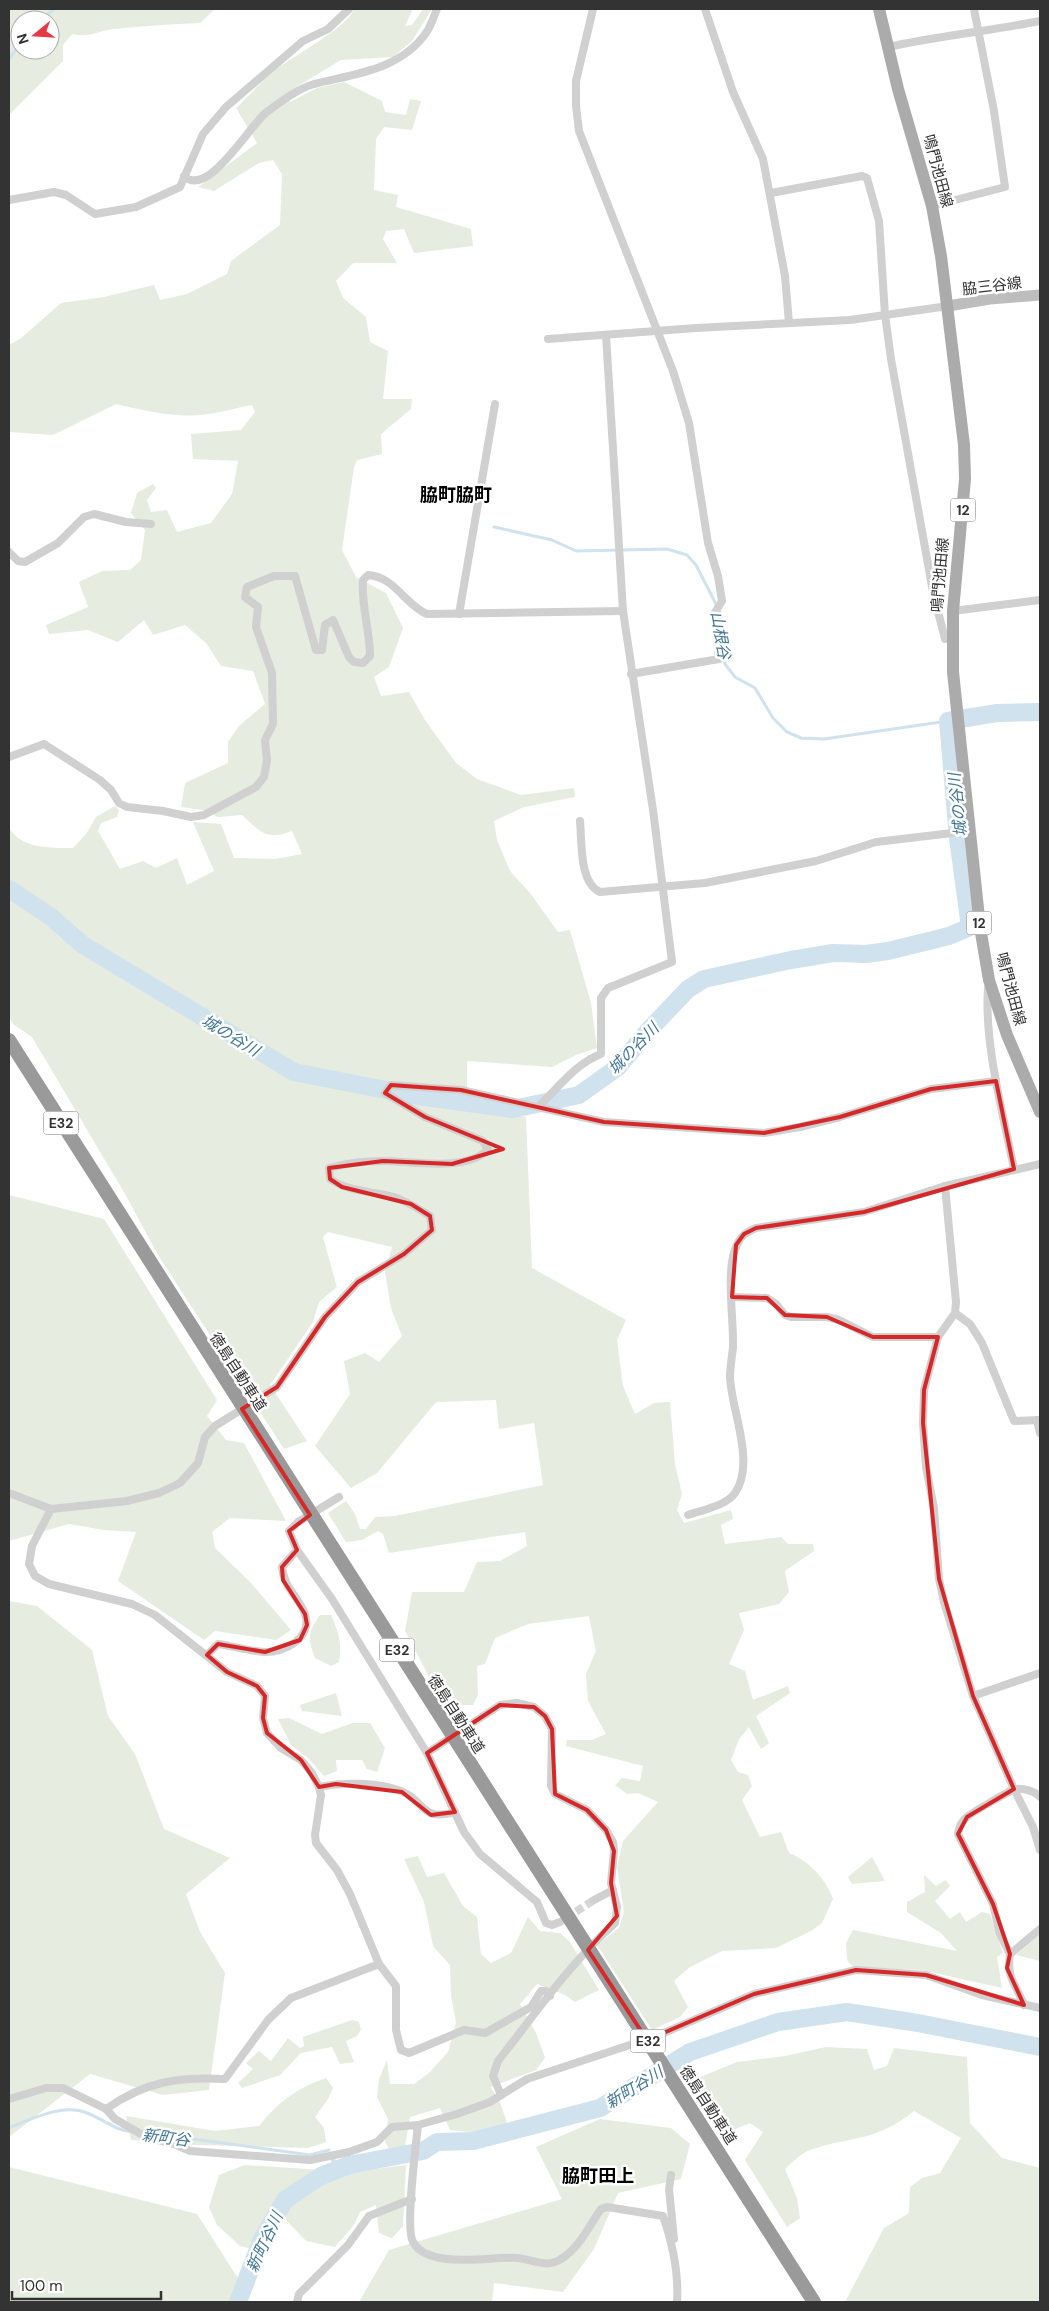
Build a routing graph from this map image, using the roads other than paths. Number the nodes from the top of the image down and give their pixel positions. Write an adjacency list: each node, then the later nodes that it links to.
1 (349, 9): 10 (street)
2 (437, 9): 10 (street)
3 (593, 9): 18 (street)
4 (705, 9): 11 (street)
5 (879, 9): 9 (main road, 鳴門池田線 / 12)
6 (974, 9): 8 (street)
7 (1040, 21): 8 (street)
8 (978, 33): 9 (street); 13 (street)
9 (888, 47): 13 (main road, 鳴門池田線 / 12)
10 (184, 176): 12 (street)
11 (770, 193): 16 (street); 17 (street)
12 (9, 200)
13 (932, 206): 15 (main road, 鳴門池田線 / 12)
14 (1040, 295): 15 (main road, 脇三谷線)
15 (948, 306): 16 (street); 26 (main road, 鳴門池田線 / 12)
16 (885, 315): 17 (street); 28 (street)
17 (789, 323): 18 (street)
18 (658, 331): 19 (street); 29 (street)
19 (606, 335): 20 (street); 25 (street)
20 (548, 339)
21 (495, 404): 27 (street)
22 (151, 524): 23 (street)
23 (9, 552)
24 (1040, 600): 26 (street)
25 (622, 611): 27 (street); 29 (street)
26 (953, 611): 28 (main road, 鳴門池田線 / 12)
27 (459, 614): 30 (street)
28 (952, 638): 32 (main road, 鳴門池田線 / 12)
29 (631, 674): 33 (street)
30 (9, 758)
31 (580, 821): 33 (street)
32 (969, 831): 33 (street); 34 (main road, 鳴門池田線 / 12)
33 (663, 887): 37 (street)
34 (989, 980): 36 (street); 38 (main road, 鳴門池田線 / 12)
35 (9, 1040): 79 (highway, 徳島自動車道 / E32)
36 (996, 1081): 37 (street); 40 (street)
37 (539, 1106): 49 (street)
38 (1040, 1112)
39 (1040, 1164): 40 (street)
40 (1014, 1169): 41 (street)
41 (945, 1186): 42 (street); 43 (street)
42 (732, 1297): 44 (street); 50 (street)
43 (955, 1313): 44 (street); 45 (street)
44 (938, 1337): 54 (street)
45 (1039, 1420): 46 (street)
46 (1040, 1433)
47 (9, 1493): 49 (street)
48 (339, 1497): 51 (street)
49 (51, 1509): 52 (street)
50 (688, 1515)
51 (297, 1550): 52 (street); 55 (street)
52 (207, 1655): 56 (street)
53 (1040, 1673): 54 (street)
54 (973, 1696): 57 (street)
55 (427, 1753): 59 (street); 61 (street)
56 (319, 1787): 59 (street); 66 (street)
57 (1014, 1789): 58 (street); 60 (street); 65 (street)
58 (1040, 1797)
59 (455, 1812): 63 (street)
60 (1040, 1850)
61 (613, 1890): 62 (street); 67 (street)
62 (594, 1900)
63 (560, 1922)
64 (1040, 1929): 65 (street)
65 (1010, 1954): 68 (street)
66 (379, 1964): 67 (street); 72 (street)
67 (550, 1996): 70 (street)
68 (1024, 2005): 69 (street); 70 (street)
69 (1040, 2008)
70 (501, 2095): 73 (street)
71 (9, 2099): 72 (street)
72 (106, 2109): 73 (street)
73 (418, 2125): 75 (street)
74 (671, 2175): 76 (street)
75 (412, 2199): 76 (street); 77 (street)
76 (674, 2251): 78 (street)
77 (297, 2302)
78 (677, 2302)
79 (814, 2302)

